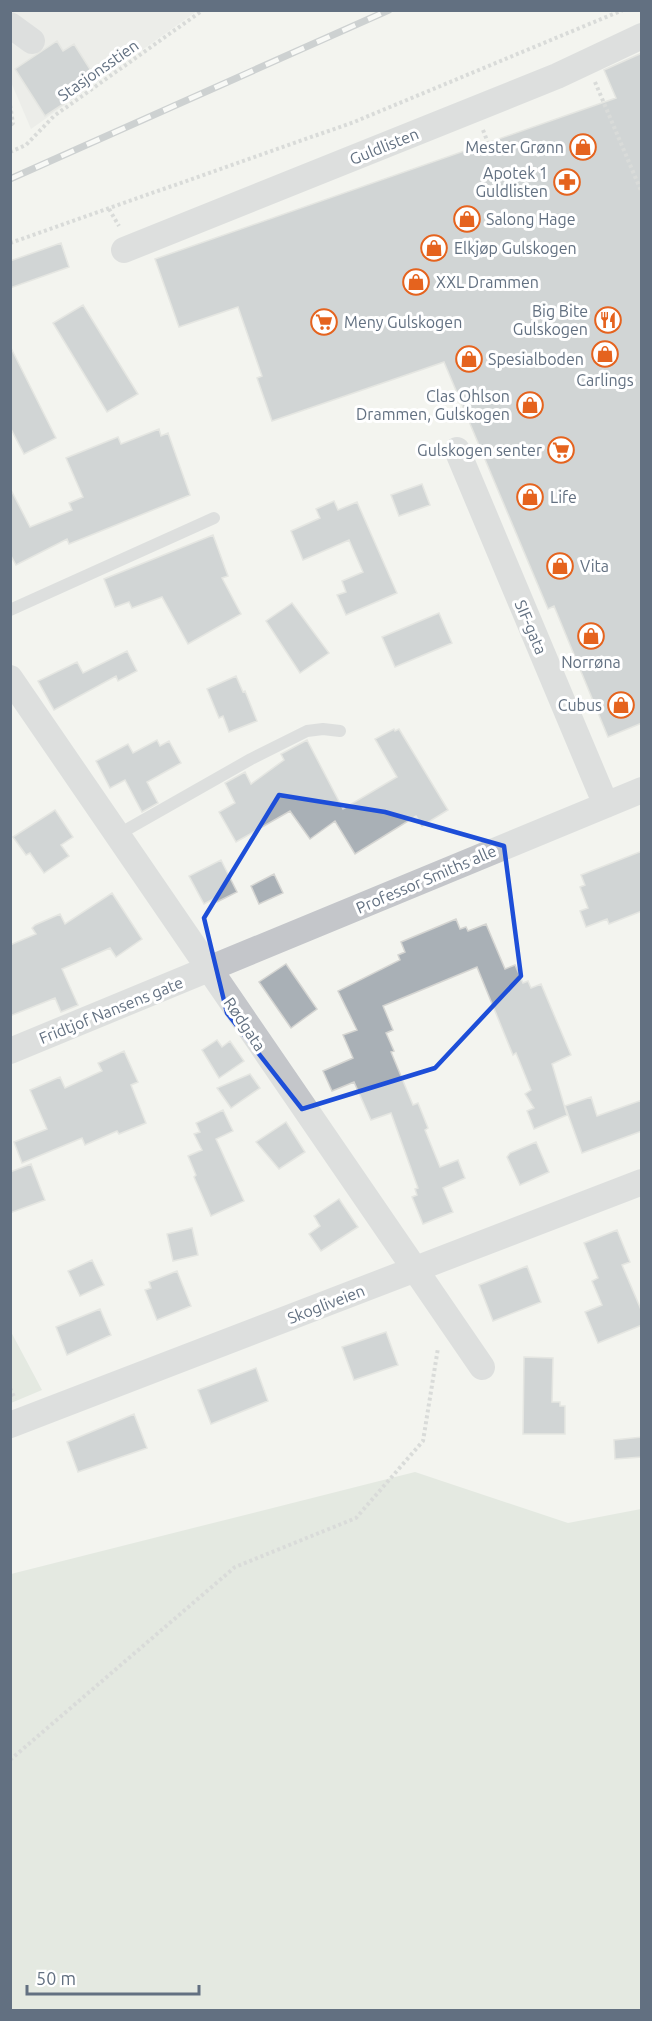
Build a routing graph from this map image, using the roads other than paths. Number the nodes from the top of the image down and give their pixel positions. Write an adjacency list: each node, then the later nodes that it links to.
1 (10, 26): 3 (street)
2 (642, 36): 4 (street, Guldlisten)
3 (32, 41)
4 (124, 250)
5 (457, 450): 11 (street, SIF-gata)
6 (214, 518): 7 (lane)
7 (10, 610)
8 (10, 678): 12 (street, Rødgata)
9 (340, 731): 12 (lane)
10 (642, 790): 11 (street, Professor Smiths alle)
11 (606, 805): 13 (street, Professor Smiths alle)
12 (119, 834): 13 (street, Rødgata)
13 (211, 969): 14 (street, Fridtjof Nansens gate); 16 (street, Rødgata)
14 (10, 1051)
15 (642, 1182): 16 (street, Skogliveien)
16 (416, 1270): 17 (street, Rødgata); 18 (street, Skogliveien)
17 (482, 1367)
18 (10, 1425)

